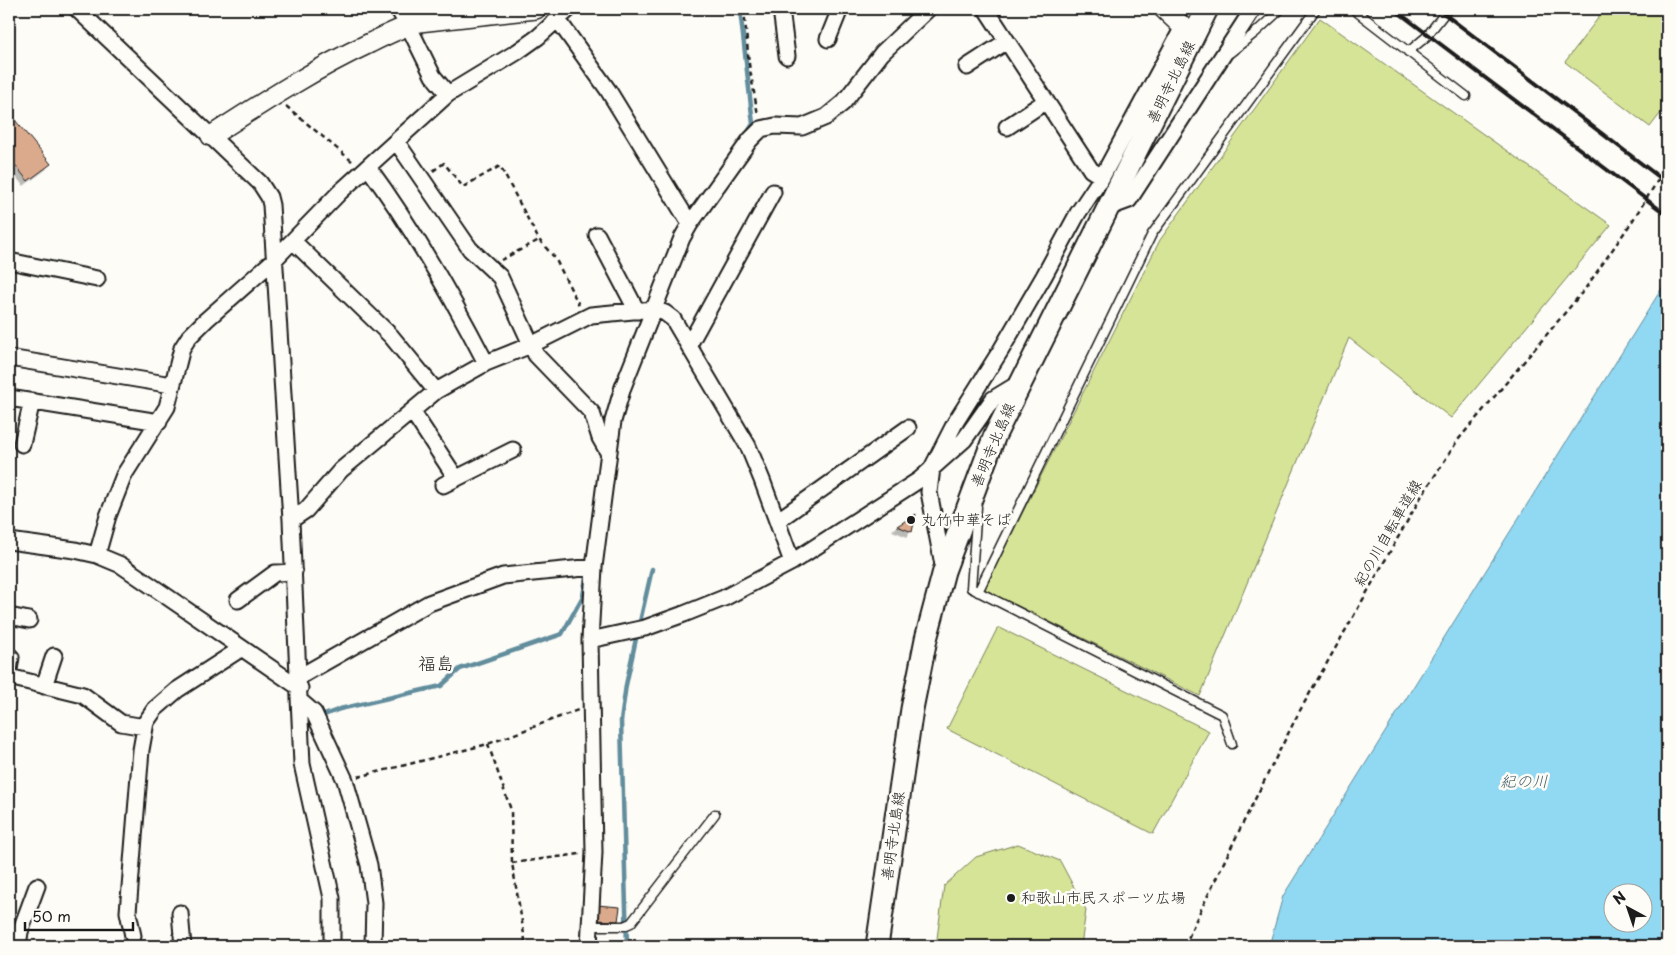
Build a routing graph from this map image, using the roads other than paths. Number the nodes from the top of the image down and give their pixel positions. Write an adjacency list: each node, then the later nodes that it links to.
1 (77, 9): 29 (street)
2 (398, 9): 17 (street)
3 (536, 9): 17 (street)
4 (569, 9): 16 (street)
5 (781, 9): 22 (street)
6 (840, 9): 19 (street)
7 (928, 9): 35 (street)
8 (986, 9): 20 (street)
9 (1164, 9): 18 (street)
10 (1207, 9): 18 (main road, 善明寺北島線)
11 (1253, 9): 23 (street)
12 (1281, 9): 23 (lane)
13 (1316, 9): 67 (lane)
14 (1353, 9): 21 (lane)
15 (1448, 9): 21 (lane)
16 (558, 20): 25 (street); 35 (street)
17 (408, 25): 25 (street); 29 (street)
18 (1189, 29): 32 (street); 34 (main road, 善明寺北島線)
19 (828, 39)
20 (1007, 41): 24 (street); 27 (street)
21 (1408, 52): 26 (lane)
22 (787, 56)
23 (1219, 62): 34 (street)
24 (967, 67)
25 (448, 94): 30 (street)
26 (1466, 96)
27 (1046, 101): 28 (street); 32 (street)
28 (1008, 127)
29 (210, 136): 38 (street)
30 (396, 142): 31 (street); 42 (street)
31 (366, 169): 37 (street); 45 (street)
32 (1102, 177): 57 (street)
33 (773, 192): 43 (street)
34 (1110, 207): 46 (main road, 善明寺北島線)
35 (690, 224): 41 (street)
36 (597, 235): 41 (street)
37 (293, 241): 38 (street); 48 (street)
38 (274, 260): 47 (street); 59 (street)
39 (9, 261): 40 (street)
40 (97, 279)
41 (645, 310): 42 (street); 43 (street); 55 (street)
42 (532, 345): 45 (street); 55 (street)
43 (689, 345): 60 (street)
44 (9, 358): 47 (street)
45 (486, 363): 48 (street)
46 (1021, 382): 57 (street); 58 (main road, 善明寺北島線)
47 (172, 385): 52 (street)
48 (436, 391): 51 (street)
49 (9, 398): 50 (street)
50 (32, 402): 52 (street); 54 (street)
51 (412, 411): 56 (street); 59 (street)
52 (158, 422): 62 (street)
53 (908, 428): 60 (street)
54 (22, 444)
55 (604, 446): 64 (street)
56 (513, 450)
57 (932, 468): 63 (street); 65 (street)
58 (978, 480): 65 (main road, 善明寺北島線); 67 (lane)
59 (291, 520): 66 (street)
60 (777, 521): 63 (street)
61 (9, 542): 62 (street)
62 (97, 555): 72 (street)
63 (792, 562): 71 (street)
64 (590, 567): 71 (street); 76 (street)
65 (944, 571): 89 (main road, 善明寺北島線)
66 (294, 572): 68 (street); 76 (street)
67 (978, 592): 78 (lane)
68 (238, 600)
69 (9, 616): 70 (street)
70 (29, 620)
71 (590, 640): 82 (street)
72 (242, 648): 76 (street); 77 (street)
73 (54, 656): 75 (street)
74 (9, 677): 75 (street)
75 (44, 686): 77 (street)
76 (300, 689): 86 (street); 87 (street)
77 (145, 727): 83 (street)
78 (1232, 744)
79 (715, 814): 82 (lane)
80 (37, 886): 84 (street)
81 (180, 913): 85 (street)
82 (590, 926): 88 (street)
83 (133, 936)
84 (18, 946)
85 (183, 946)
86 (332, 946)
87 (373, 946)
88 (589, 946)
89 (877, 946)

